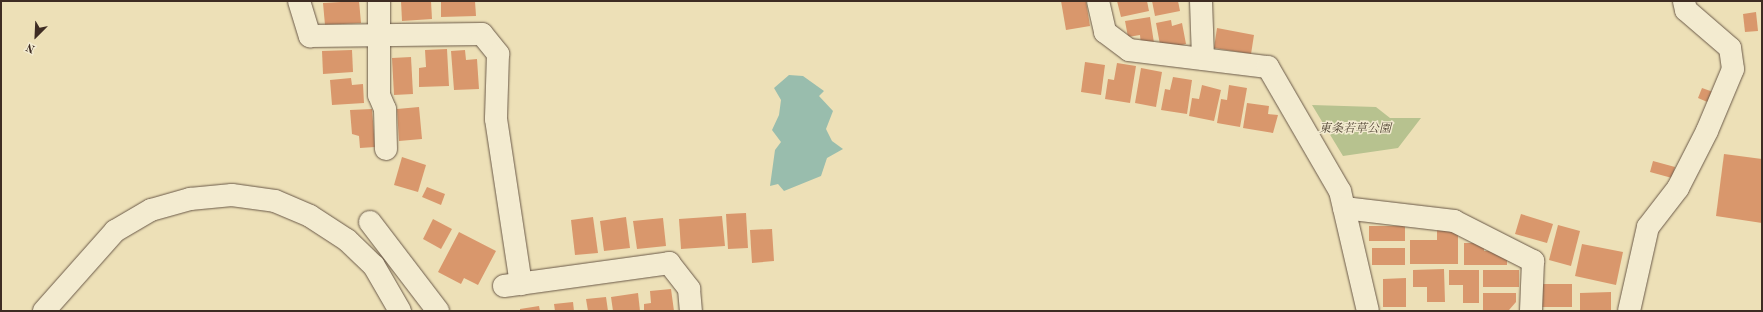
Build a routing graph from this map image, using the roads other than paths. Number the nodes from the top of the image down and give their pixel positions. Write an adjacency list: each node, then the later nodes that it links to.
1 (299, 1): 6 (street)
2 (379, 1): 6 (street)
3 (1098, 1): 7 (street)
4 (1201, 1): 7 (street)
5 (1684, 1): 17 (street)
6 (379, 35): 8 (street); 14 (street)
7 (1203, 59): 9 (street)
8 (386, 149)
9 (1344, 208): 15 (street); 16 (street)
10 (370, 222): 13 (street)
11 (44, 311): 12 (street)
12 (400, 311)
13 (438, 311)
14 (691, 311)
15 (1368, 311)
16 (1531, 311)
17 (1629, 311)

